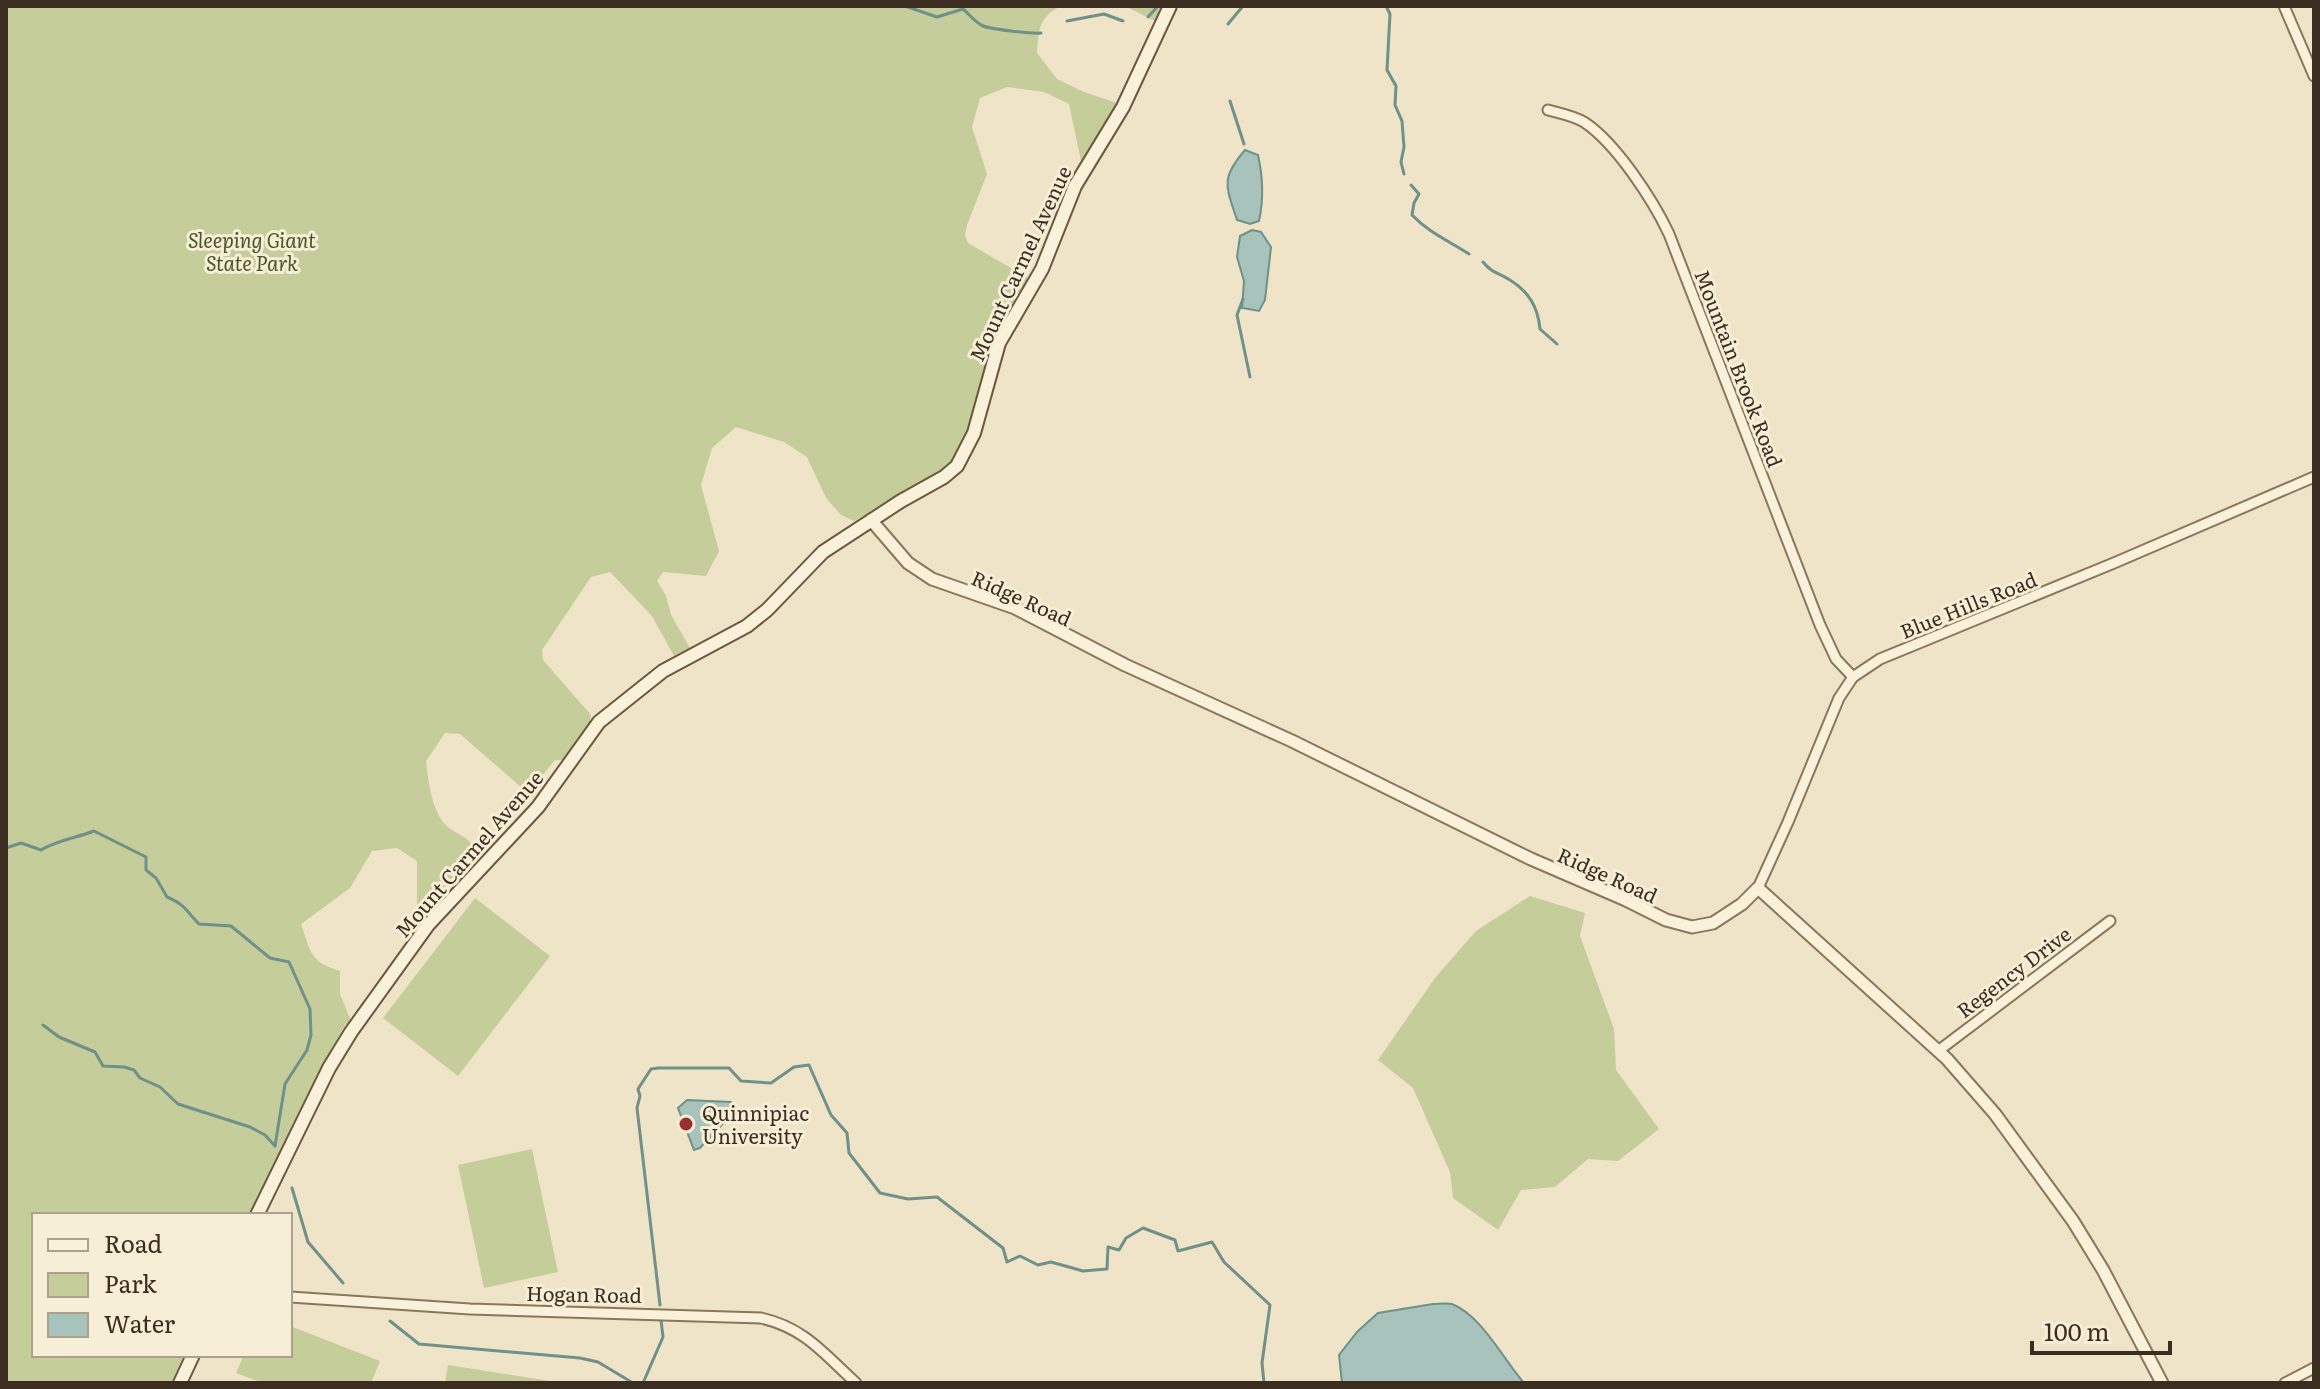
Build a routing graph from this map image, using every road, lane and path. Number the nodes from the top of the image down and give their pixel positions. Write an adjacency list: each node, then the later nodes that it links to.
1 (1170, 6): 6 (main road, Mount Carmel Avenue)
2 (2284, 6): 3 (street)
3 (2314, 76)
4 (1548, 110): 7 (street, Mountain Brook Road)
5 (2314, 477): 7 (street, Blue Hills Road)
6 (871, 520): 8 (street, Ridge Road); 11 (main road, Mount Carmel Avenue)
7 (1853, 677): 8 (street, Blue Hills Road)
8 (1758, 888): 10 (street)
9 (2110, 921): 10 (street, Regency Drive)
10 (1938, 1051): 17 (street)
11 (258, 1213)
12 (292, 1297): 16 (street, Hogan Road)
13 (192, 1357): 15 (main road)
14 (2314, 1368): 18 (street)
15 (180, 1383)
16 (856, 1383)
17 (2162, 1383)
18 (2285, 1383)

